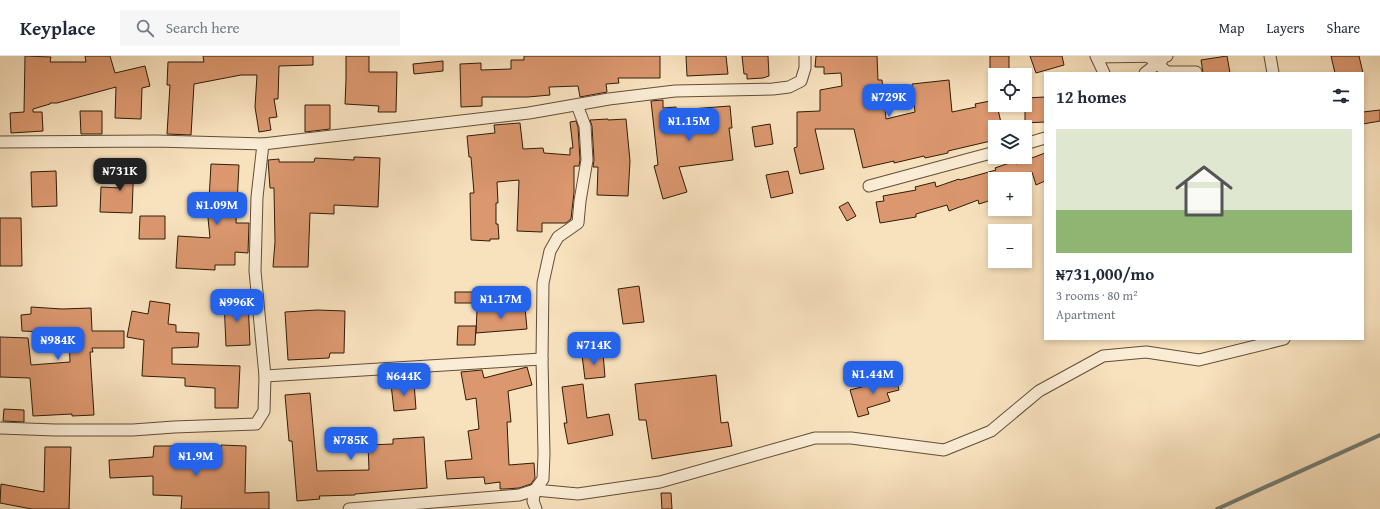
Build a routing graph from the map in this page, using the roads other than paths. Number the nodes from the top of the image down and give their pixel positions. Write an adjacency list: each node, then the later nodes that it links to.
1 (805, 56): 11 (street)
2 (1270, 56): 10 (street)
3 (1097, 57): 4 (street); 5 (street)
4 (1153, 61): 6 (street); 8 (street)
5 (1104, 72)
6 (1146, 72)
7 (1167, 72): 9 (street)
8 (1167, 72)
9 (1196, 72)
10 (1273, 72)
11 (577, 105): 15 (street); 19 (street)
12 (1044, 138): 14 (street)
13 (0, 142): 15 (street)
14 (1032, 142)
15 (263, 144): 20 (street)
16 (988, 154): 17 (street)
17 (869, 186)
18 (1280, 340): 22 (street)
19 (542, 359): 20 (street); 22 (street)
20 (265, 376): 21 (street)
21 (0, 428)
22 (535, 490): 23 (street); 24 (street)
23 (349, 509)
24 (536, 509)

